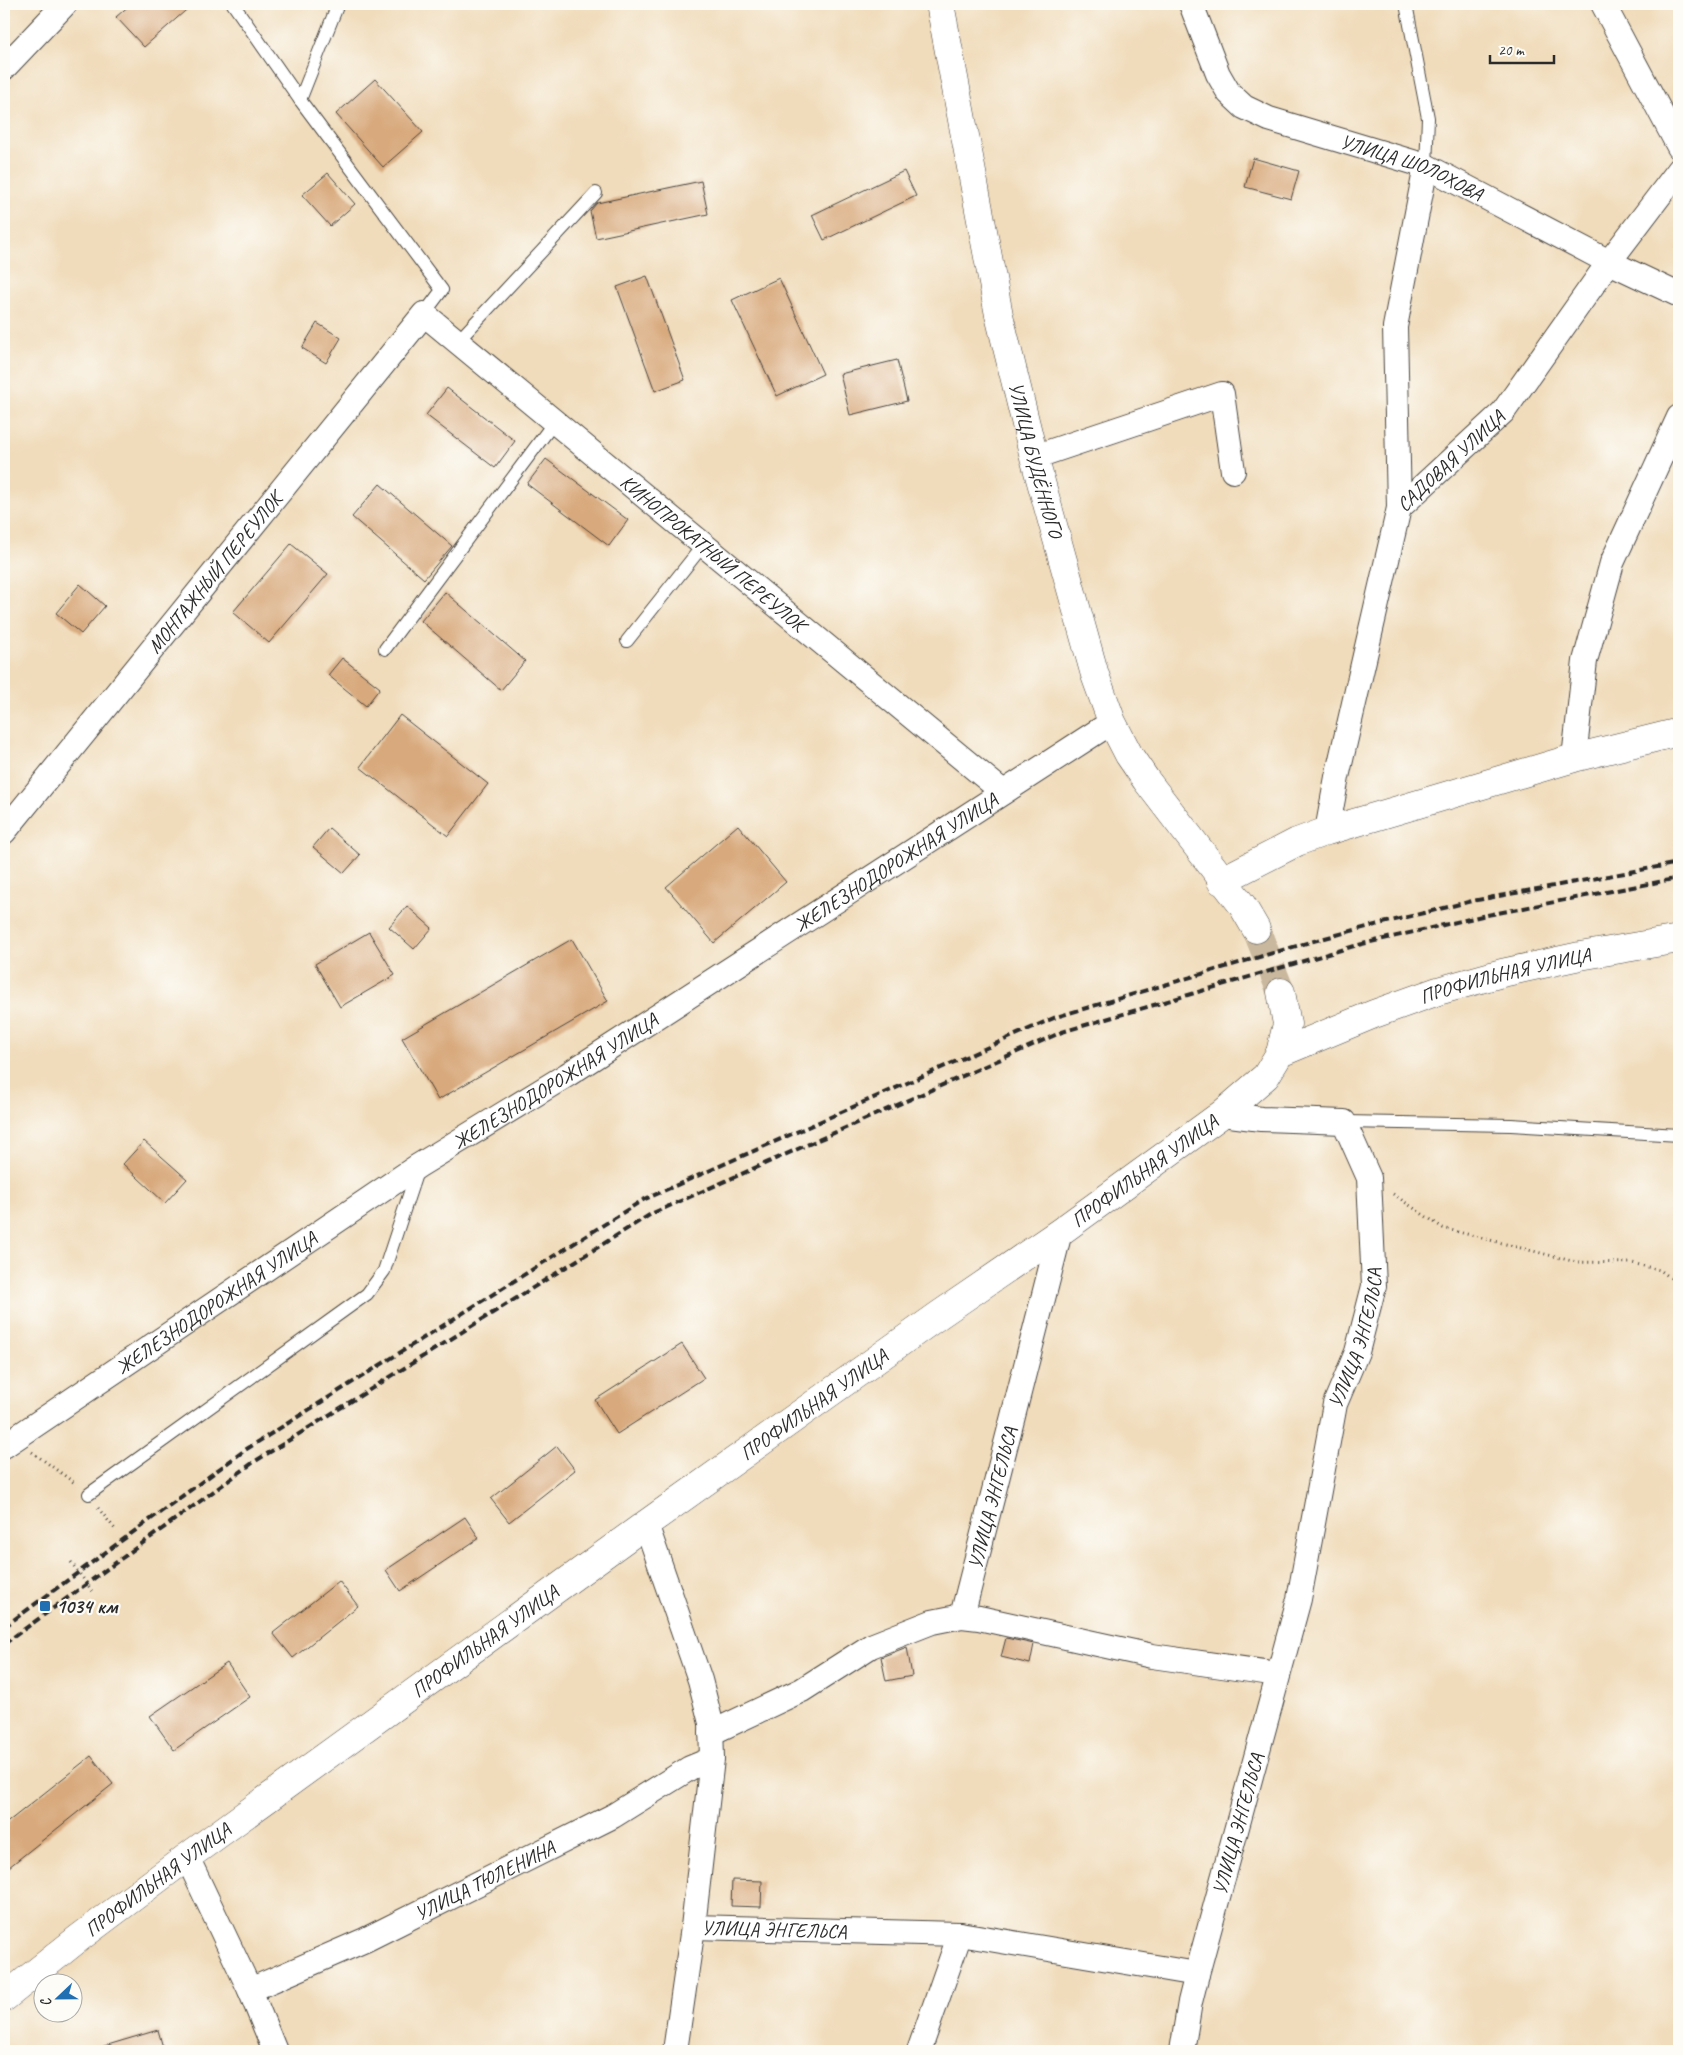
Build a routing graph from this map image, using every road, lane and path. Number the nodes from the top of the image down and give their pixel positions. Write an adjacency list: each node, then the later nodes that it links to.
1 (65, 4): 8 (street)
2 (233, 4): 9 (lane)
3 (338, 4): 9 (lane)
4 (940, 4): 20 (main road, УЛИЦА БУДЁННОГО)
5 (1191, 4): 11 (street, УЛИЦА ШОЛОХОВА)
6 (1406, 4): 11 (lane)
7 (1603, 4): 10 (street)
8 (4, 68)
9 (300, 100): 16 (lane)
10 (1679, 147)
11 (1426, 166): 14 (street, УЛИЦА ШОЛОХОВА); 22 (street)
12 (1679, 170): 14 (street, САДОВАЯ УЛИЦА)
13 (596, 193): 17 (lane)
14 (1610, 262): 15 (street, УЛИЦА ШОЛОХОВА); 22 (street, САДОВАЯ УЛИЦА)
15 (1679, 295)
16 (424, 314): 17 (street, КИНОПРОКАТНЫЙ ПЕРЕУЛОК); 31 (street, МОНТАЖНЫЙ ПЕРЕУЛОК)
17 (458, 342): 19 (street, КИНОПРОКАТНЫЙ ПЕРЕУЛОК)
18 (1679, 417): 28 (street)
19 (555, 421): 23 (street, КИНОПРОКАТНЫЙ ПЕРЕУЛОК); 25 (lane)
20 (1034, 458): 21 (street); 26 (main road, УЛИЦА БУДЁННОГО)
21 (1233, 471)
22 (1400, 508): 30 (street, САДОВАЯ УЛИЦА)
23 (704, 544): 24 (lane); 29 (street, КИНОПРОКАТНЫЙ ПЕРЕУЛОК)
24 (627, 641)
25 (385, 650)
26 (1112, 722): 29 (street, ЖЕЛЕЗНОДОРОЖНАЯ УЛИЦА); 32 (main road, УЛИЦА БУДЁННОГО)
27 (1679, 732): 28 (main road)
28 (1574, 758): 30 (main road)
29 (1003, 792): 40 (street, ЖЕЛЕЗНОДОРОЖНАЯ УЛИЦА)
30 (1327, 831): 32 (main road)
31 (4, 832)
32 (1222, 881): 33 (main road, УЛИЦА БУДЁННОГО)
33 (1256, 928)
34 (1679, 939): 36 (main road, ПРОФИЛЬНАЯ УЛИЦА)
35 (1281, 992): 36 (main road)
36 (1280, 1054): 37 (main road, ПРОФИЛЬНАЯ УЛИЦА)
37 (1222, 1114): 38 (street); 42 (main road, ПРОФИЛЬНАЯ УЛИЦА)
38 (1344, 1122): 39 (lane); 41 (street, УЛИЦА ЭНГЕЛЬСА)
39 (1679, 1135)
40 (418, 1166): 44 (street, ЖЕЛЕЗНОДОРОЖНАЯ УЛИЦА); 45 (lane)
41 (1369, 1178): 43 (path); 51 (street, УЛИЦА ЭНГЕЛЬСА)
42 (1060, 1232): 46 (main road, ПРОФИЛЬНАЯ УЛИЦА); 50 (street, УЛИЦА ЭНГЕЛЬСА)
43 (1679, 1284)
44 (10, 1443): 45 (path)
45 (89, 1494): 47 (path)
46 (646, 1524): 52 (street, УЛИЦА ЭНГЕЛЬСА); 54 (main road, ПРОФИЛЬНАЯ УЛИЦА)
47 (115, 1530)
48 (72, 1562): 49 (path)
49 (93, 1592)
50 (962, 1616): 51 (street); 52 (street)
51 (1278, 1674): 57 (street, УЛИЦА ЭНГЕЛЬСА)
52 (711, 1733): 53 (street, УЛИЦА ЭНГЕЛЬСА)
53 (712, 1759): 55 (street, УЛИЦА ЭНГЕЛЬСА); 58 (street, УЛИЦА ТЮЛЕНИНА)
54 (187, 1857): 58 (street); 59 (main road, ПРОФИЛЬНАЯ УЛИЦА)
55 (693, 1926): 56 (street, УЛИЦА ЭНГЕЛЬСА); 61 (street)
56 (960, 1934): 57 (street, УЛИЦА ЭНГЕЛЬСА); 62 (street)
57 (1197, 1974): 63 (street, УЛИЦА ЭНГЕЛЬСА)
58 (250, 1990): 60 (street)
59 (4, 1998)
60 (275, 2051)
61 (675, 2051)
62 (918, 2051)
63 (1182, 2051)

